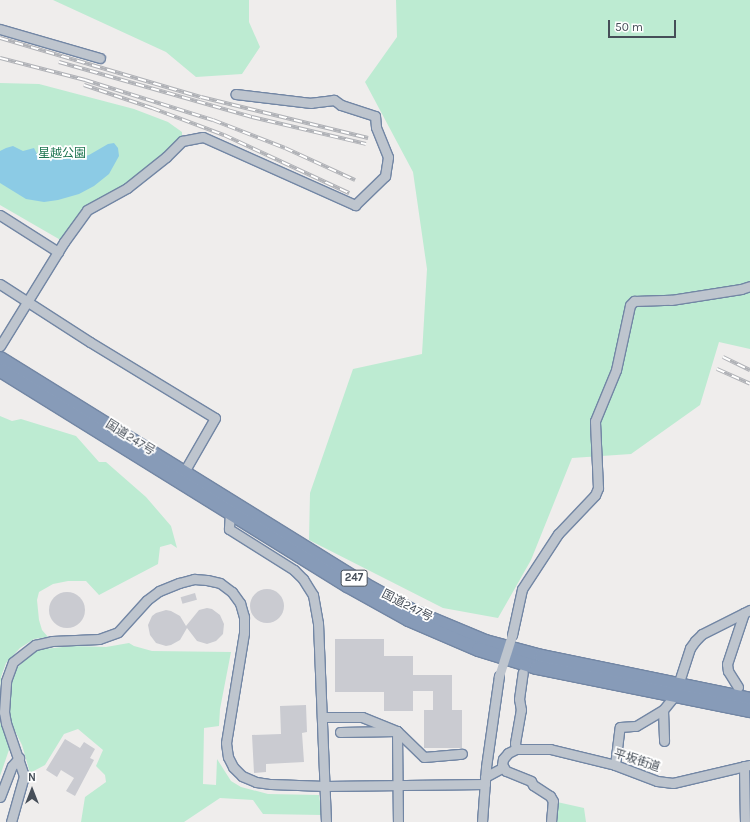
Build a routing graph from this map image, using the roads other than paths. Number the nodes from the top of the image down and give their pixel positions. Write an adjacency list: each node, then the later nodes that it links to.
1 (0, 29): 2 (street)
2 (100, 58)
3 (236, 94): 5 (street)
4 (0, 215): 5 (street)
5 (58, 252): 8 (street)
6 (0, 284): 8 (street)
7 (750, 286): 31 (street, bridge)
8 (28, 301): 9 (street); 12 (street)
9 (0, 346)
10 (0, 358): 12 (highway, 国道247号 / 247)
11 (0, 370): 13 (highway, 国道247号 / 247)
12 (184, 472): 17 (highway, 国道247号 / 247)
13 (230, 513): 17 (highway, 国道247号 / 247); 21 (street)
14 (747, 611): 16 (street); 17 (street)
15 (522, 672): 25 (street)
16 (738, 687)
17 (677, 690): 18 (highway, 国道247号 / 247); 19 (street); 20 (highway, 国道247号 / 247)
18 (750, 699)
19 (663, 710): 24 (street); 28 (street)
20 (750, 710)
21 (322, 717): 22 (street); 32 (street)
22 (397, 731): 23 (street); 26 (street); 33 (street)
23 (340, 732)
24 (664, 741)
25 (516, 749): 28 (street, 平坂街道); 30 (street)
26 (462, 754)
27 (19, 758): 32 (street); 34 (street); 35 (street)
28 (615, 765): 29 (street, 平坂街道)
29 (747, 765): 40 (street)
30 (504, 767): 31 (street); 39 (street)
31 (485, 781): 33 (street); 38 (street)
32 (324, 786): 33 (street); 36 (street)
33 (398, 786): 37 (street)
34 (0, 797)
35 (11, 822)
36 (326, 822)
37 (398, 822)
38 (482, 822)
39 (551, 822)
40 (745, 822)

